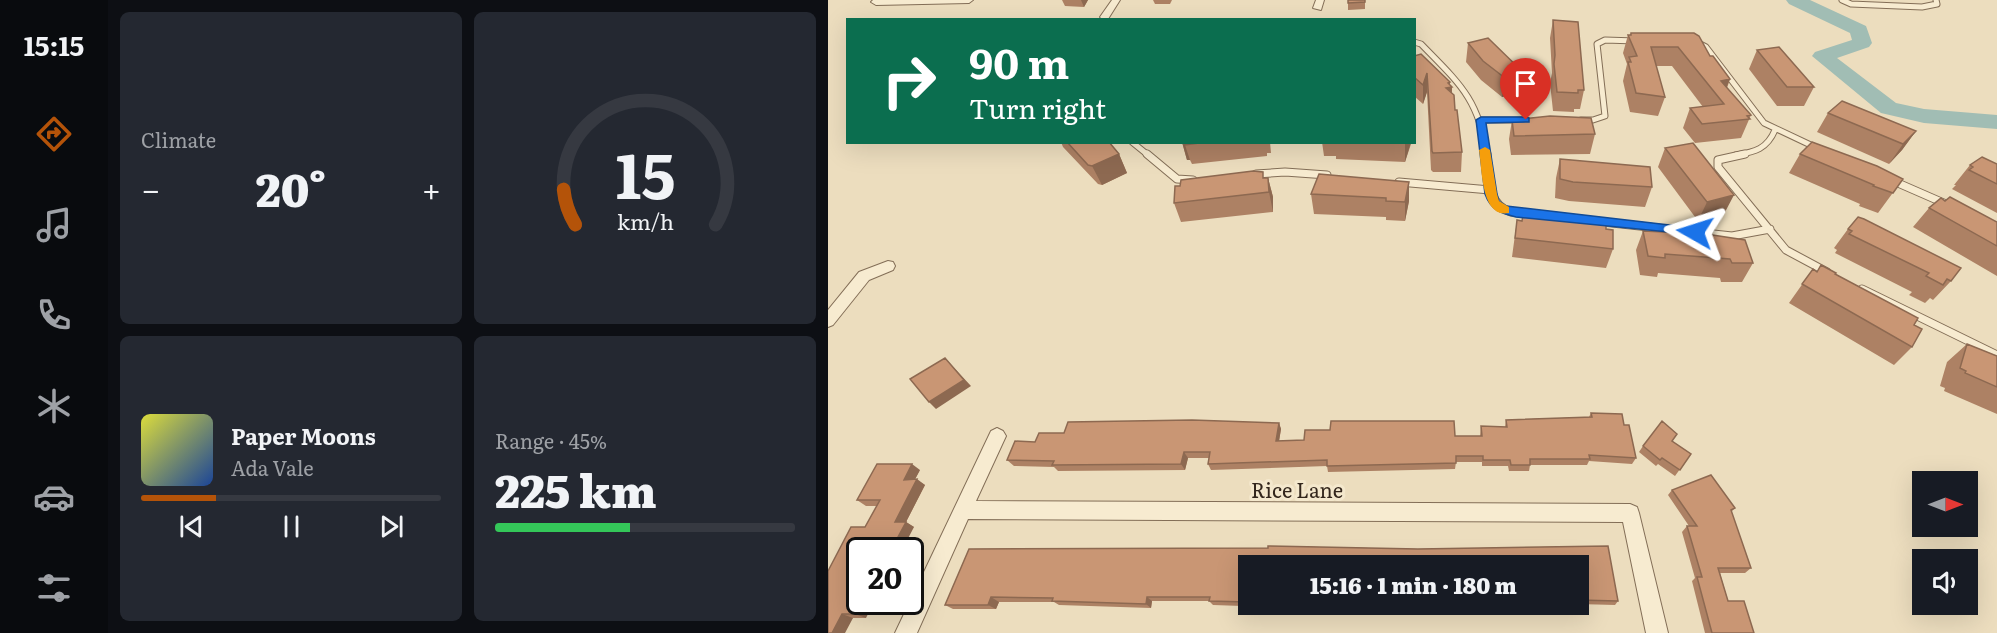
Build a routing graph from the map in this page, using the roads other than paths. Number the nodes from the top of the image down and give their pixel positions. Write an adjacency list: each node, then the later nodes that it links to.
1 (878, 0): 2 (street)
2 (969, 0)
3 (1116, 0): 8 (street)
4 (1842, 0): 7 (lane)
5 (1888, 0): 7 (lane)
6 (1936, 0): 7 (lane)
7 (1895, 5)
8 (1105, 17)
9 (1639, 41): 14 (lane)
10 (1684, 42): 15 (lane)
11 (1416, 43): 12 (lane)
12 (1481, 120): 13 (lane); 23 (lane)
13 (1526, 120)
14 (1571, 120)
15 (1775, 130): 17 (lane); 25 (lane)
16 (1134, 144): 21 (lane)
17 (1829, 153)
18 (1250, 175): 19 (lane)
19 (1330, 176)
20 (1882, 176): 24 (lane)
21 (1203, 179)
22 (1387, 181): 23 (lane)
23 (1490, 190): 25 (lane)
24 (1958, 210)
25 (1770, 229): 27 (lane)
26 (888, 266): 29 (street)
27 (1836, 276)
28 (1857, 286): 30 (lane)
29 (828, 321)
30 (1997, 355)
31 (997, 436): 32 (street)
32 (963, 510): 33 (street); 34 (street, Rice Lane)
33 (906, 633)
34 (1657, 633)

